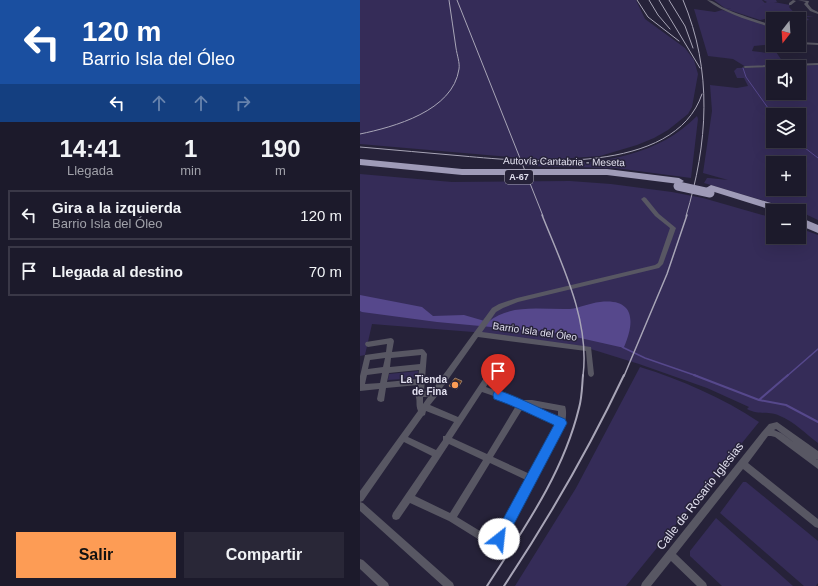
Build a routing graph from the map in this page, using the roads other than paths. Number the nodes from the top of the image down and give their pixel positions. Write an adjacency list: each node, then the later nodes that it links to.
1 (709, 0): 7 (street)
2 (795, 0): 4 (street); 5 (street)
3 (800, 0): 5 (street)
4 (790, 4)
5 (806, 4): 6 (street)
6 (818, 13)
7 (766, 24)
8 (806, 43): 9 (street)
9 (818, 44)
10 (818, 64): 11 (street)
11 (745, 67)
12 (360, 160): 14 (highway, Autovía Cantabria - Meseta / A-67)
13 (360, 167): 14 (highway, Autovía Cantabria - Meseta / A-67)
14 (679, 183): 15 (highway, Autovía Cantabria - Meseta / A-67, bridge)
15 (710, 190): 17 (highway, Autovía Cantabria - Meseta / A-67); 18 (highway, Autovía Cantabria - Meseta / A-67)
16 (644, 199): 23 (street)
17 (766, 205)
18 (766, 210)
19 (806, 218): 20 (highway)
20 (818, 223)
21 (806, 225): 22 (highway)
22 (818, 229)
23 (479, 332): 30 (street, Barrio Isla del Óleo); 35 (street)
24 (388, 356): 25 (street); 25 (street); 26 (street); 27 (street)
25 (367, 357): 28 (street)
26 (422, 367): 27 (street); 31 (street)
27 (386, 371): 28 (street); 32 (street)
28 (364, 372): 33 (street)
29 (490, 374): 34 (street)
30 (591, 374)
31 (420, 382): 32 (street); 36 (street)
32 (384, 386): 33 (street); 37 (street)
33 (360, 388)
34 (481, 388): 38 (street); 40 (street)
35 (437, 392): 36 (street); 39 (street)
36 (419, 395): 39 (street)
37 (381, 399)
38 (522, 403): 41 (street); 41 (street); 47 (street)
39 (424, 410): 40 (street); 43 (street)
40 (459, 421): 44 (street)
41 (561, 423): 50 (street)
42 (764, 434): 46 (street, Calle de Rosario Iglesias); 48 (street, Calle de Rosario Iglesias); 49 (street)
43 (403, 438): 45 (street); 51 (street)
44 (446, 439): 45 (street); 47 (street)
45 (436, 455): 52 (street)
46 (818, 456)
47 (489, 458): 50 (street); 55 (street)
48 (742, 463): 56 (street); 57 (street, Calle de Rosario Iglesias)
49 (818, 465)
50 (532, 479): 55 (street)
51 (360, 498)
52 (409, 498): 54 (street); 55 (street)
53 (360, 506): 60 (street)
54 (396, 516)
55 (452, 518)
56 (818, 524)
57 (670, 554): 61 (street, Calle de Rosario Iglesias); 62 (street)
58 (360, 563): 59 (street)
59 (385, 586)
60 (450, 586)
61 (645, 586)
62 (703, 586)

